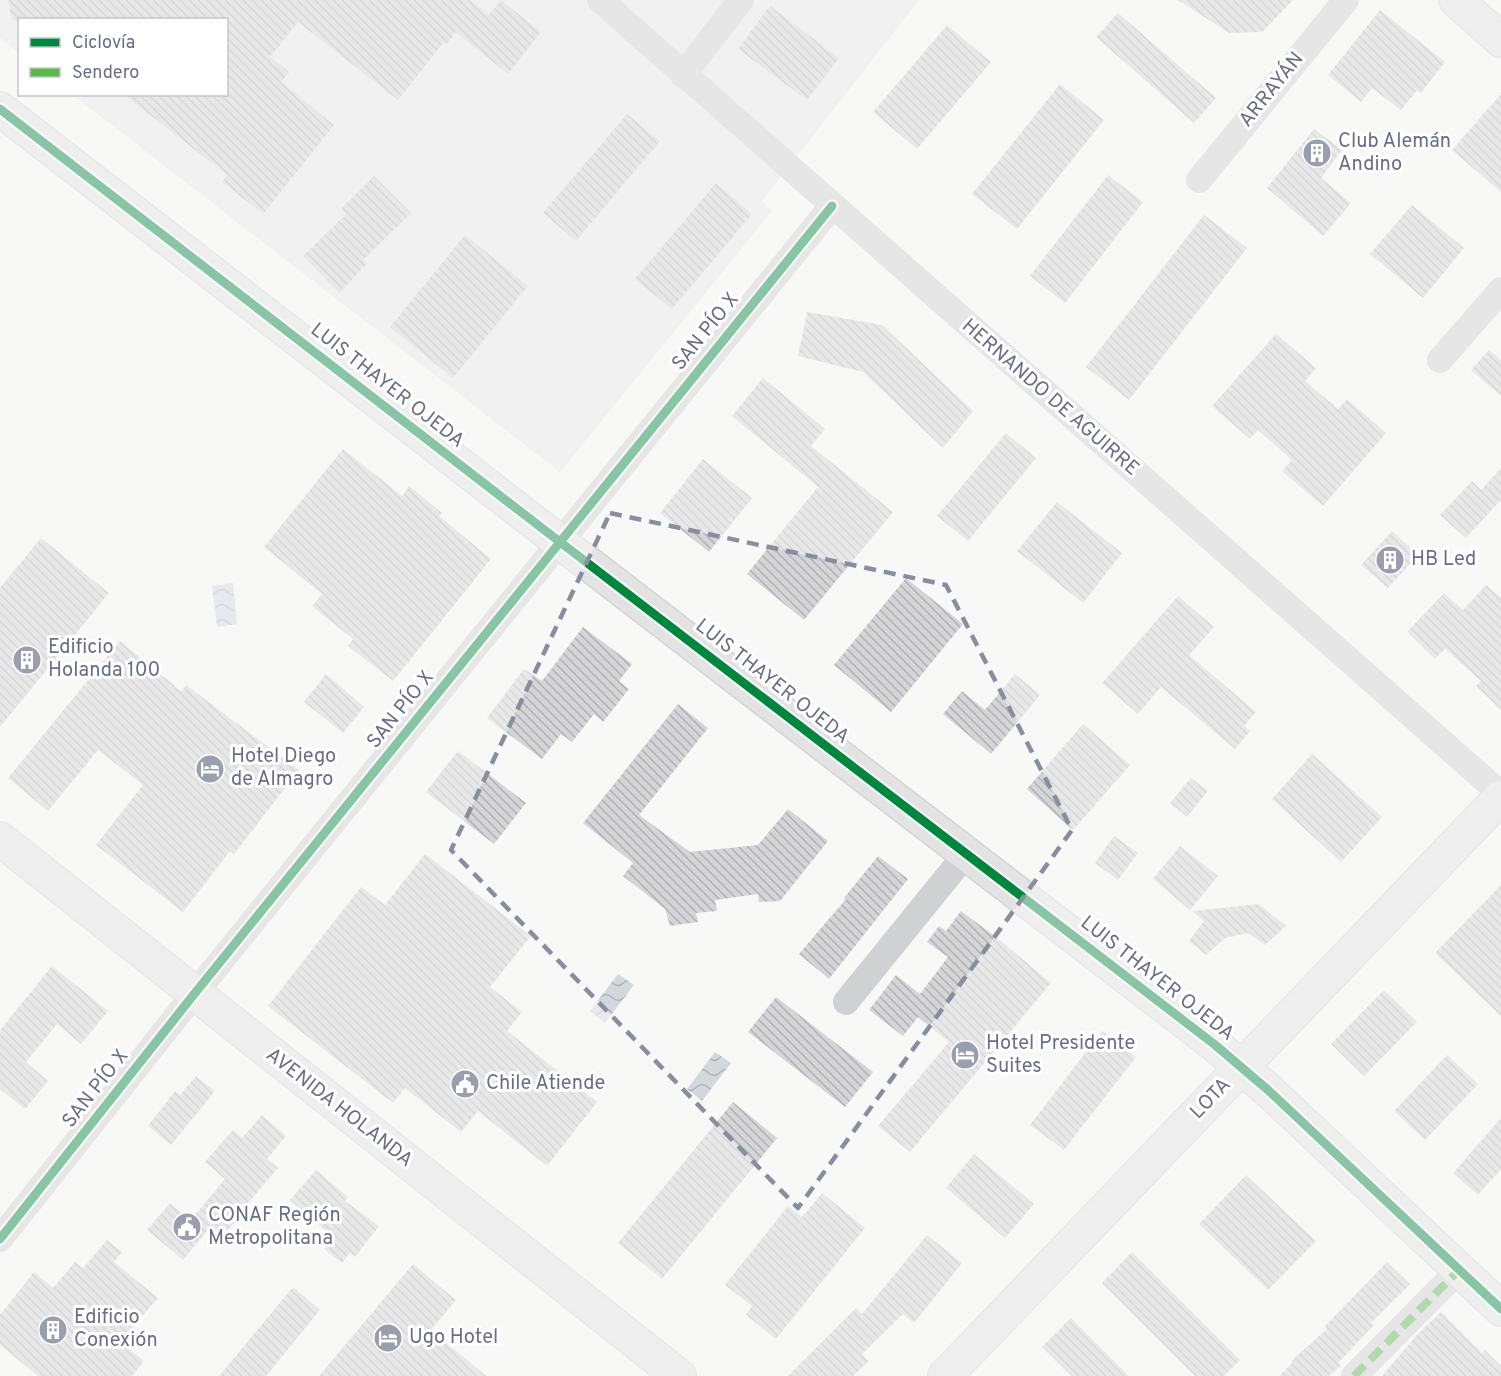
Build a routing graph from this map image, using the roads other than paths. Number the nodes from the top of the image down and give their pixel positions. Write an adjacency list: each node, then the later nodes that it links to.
1 (600, 0): 6 (street, HERNANDO DE AGUIRRE)
2 (741, 0): 6 (street)
3 (1346, 0): 8 (street, ARRAYÁN)
4 (1455, 0): 5 (street)
5 (1501, 40)
6 (683, 75): 9 (street, HERNANDO DE AGUIRRE)
7 (0, 109): 12 (street, LUIS THAYER OJEDA)
8 (1199, 180)
9 (832, 206): 12 (street, SAN PÍO X); 13 (street, HERNANDO DE AGUIRRE)
10 (1501, 290): 11 (street)
11 (1440, 360)
12 (560, 542): 15 (street, LUIS THAYER OJEDA); 16 (street, SAN PÍO X)
13 (1501, 796): 18 (street, LOTA)
14 (0, 839): 16 (street, AVENIDA HOLANDA)
15 (966, 854): 17 (street); 18 (street, LUIS THAYER OJEDA)
16 (195, 993): 19 (street, SAN PÍO X); 22 (street, AVENIDA HOLANDA)
17 (846, 1002)
18 (1241, 1068): 20 (street, LUIS THAYER OJEDA); 23 (street, LOTA)
19 (0, 1239)
20 (1459, 1270): 21 (street, LUIS THAYER OJEDA); 24 (street)
21 (1501, 1309)
22 (679, 1376)
23 (945, 1376)
24 (1354, 1376)

